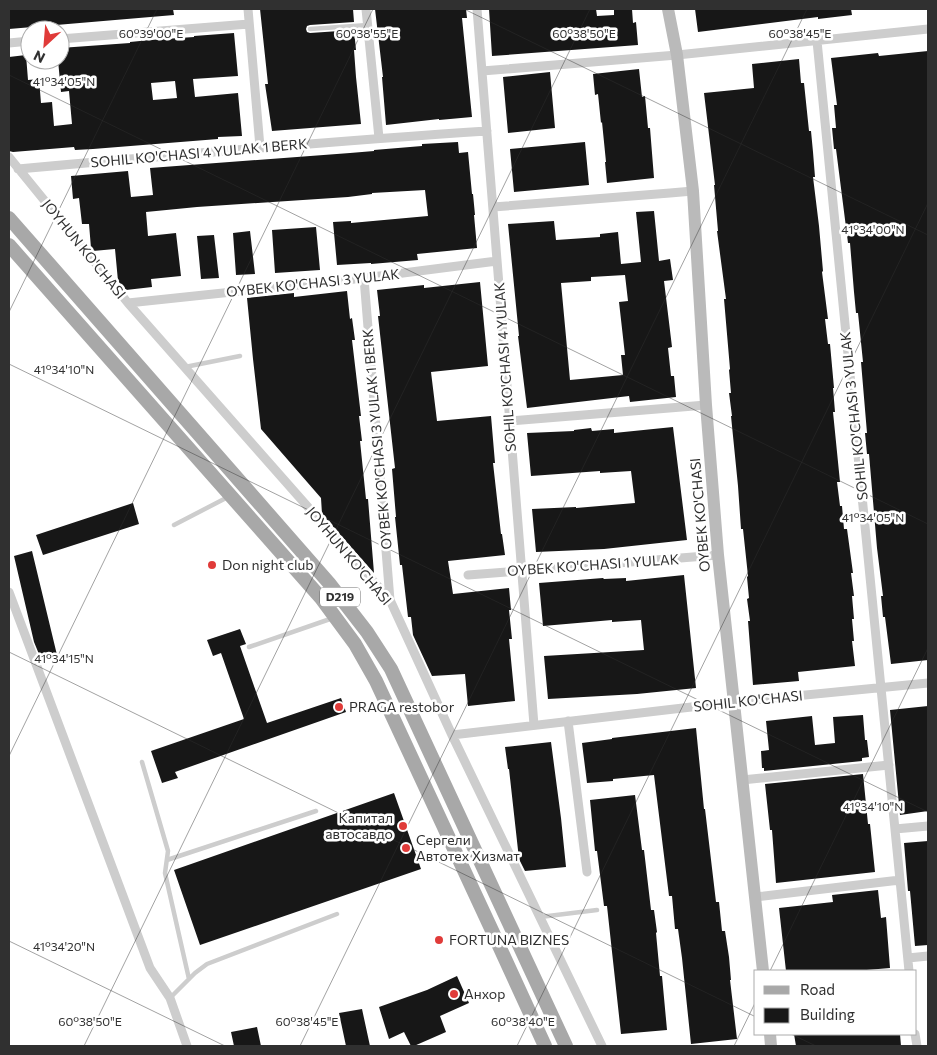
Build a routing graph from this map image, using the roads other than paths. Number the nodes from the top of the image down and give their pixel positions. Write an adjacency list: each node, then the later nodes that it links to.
1 (248, 9): 5 (street)
2 (366, 9): 6 (street)
3 (477, 9): 12 (street, SOHIL KO'CHASI 4 YULAK)
4 (668, 9): 11 (street, OYBEK KO'CHASI)
5 (249, 24): 9 (street); 15 (street)
6 (368, 25): 7 (lane); 14 (street)
7 (310, 29)
8 (928, 30): 10 (street)
9 (70, 38)
10 (817, 41): 11 (street); 39 (street, SOHIL KO'CHASI 3 YULAK)
11 (677, 55): 12 (street); 18 (street, OYBEK KO'CHASI)
12 (482, 71): 13 (street, SOHIL KO'CHASI 4 YULAK)
13 (487, 131): 14 (street, SOHIL KO'CHASI 4 YULAK 1 BERK); 19 (street, SOHIL KO'CHASI 4 YULAK)
14 (379, 138): 15 (street, SOHIL KO'CHASI 4 YULAK 1 BERK)
15 (260, 147): 17 (street, SOHIL KO'CHASI 4 YULAK 1 BERK)
16 (9, 157): 17 (street, JOYHUN KO'CHASI)
17 (18, 169): 24 (street, JOYHUN KO'CHASI)
18 (693, 191): 19 (street); 27 (street, OYBEK KO'CHASI)
19 (493, 207): 22 (street, SOHIL KO'CHASI 4 YULAK)
20 (9, 218): 65 (main road, D219)
21 (9, 246): 29 (main road, D219)
22 (497, 262): 23 (street, OYBEK KO'CHASI 3 YULAK); 28 (street, SOHIL KO'CHASI 4 YULAK)
23 (364, 278): 24 (street, OYBEK KO'CHASI 3 YULAK); 35 (street, OYBEK KO'CHASI 3 YULAK 1 BERK)
24 (128, 303): 26 (street, JOYHUN KO'CHASI)
25 (240, 356): 26 (lane)
26 (184, 367): 35 (street, JOYHUN KO'CHASI)
27 (706, 405): 28 (street); 31 (street, OYBEK KO'CHASI)
28 (510, 421): 32 (street, SOHIL KO'CHASI 4 YULAK)
29 (230, 496): 30 (lane); 36 (main road, D219)
30 (174, 525)
31 (718, 555): 32 (street, OYBEK KO'CHASI 1 YULAK); 40 (street, OYBEK KO'CHASI)
32 (520, 570): 33 (street, OYBEK KO'CHASI 1 YULAK); 42 (street, SOHIL KO'CHASI 4 YULAK)
33 (468, 575)
34 (9, 592): 62 (street)
35 (390, 600): 43 (street, JOYHUN KO'CHASI)
36 (335, 617): 37 (lane); 64 (main road, D219)
37 (249, 647)
38 (928, 683): 39 (street, SOHIL KO'CHASI)
39 (881, 688): 40 (street, SOHIL KO'CHASI); 45 (street, SOHIL KO'CHASI 3 YULAK)
40 (734, 702): 41 (street, SOHIL KO'CHASI); 46 (street, OYBEK KO'CHASI)
41 (568, 721): 42 (street, SOHIL KO'CHASI); 51 (street)
42 (534, 725): 43 (street, SOHIL KO'CHASI)
43 (452, 735): 56 (street, JOYHUN KO'CHASI)
44 (142, 762): 50 (lane)
45 (889, 765): 46 (street); 49 (street, SOHIL KO'CHASI 3 YULAK)
46 (742, 780): 53 (street, OYBEK KO'CHASI)
47 (316, 812): 50 (lane)
48 (928, 826): 49 (street)
49 (895, 829): 52 (street, SOHIL KO'CHASI 3 YULAK)
50 (167, 860): 61 (lane)
51 (588, 872)
52 (900, 880): 53 (street); 58 (street, SOHIL KO'CHASI 3 YULAK)
53 (755, 896): 59 (street, OYBEK KO'CHASI)
54 (597, 910): 56 (lane)
55 (337, 914): 61 (lane)
56 (540, 918): 66 (street, JOYHUN KO'CHASI)
57 (928, 956): 58 (street)
58 (908, 958): 60 (street, SOHIL KO'CHASI 3 YULAK)
59 (763, 970)
60 (909, 970)
61 (189, 979): 62 (lane)
62 (170, 998): 63 (street)
63 (187, 1046)
64 (542, 1046)
65 (566, 1046)
66 (602, 1046)

